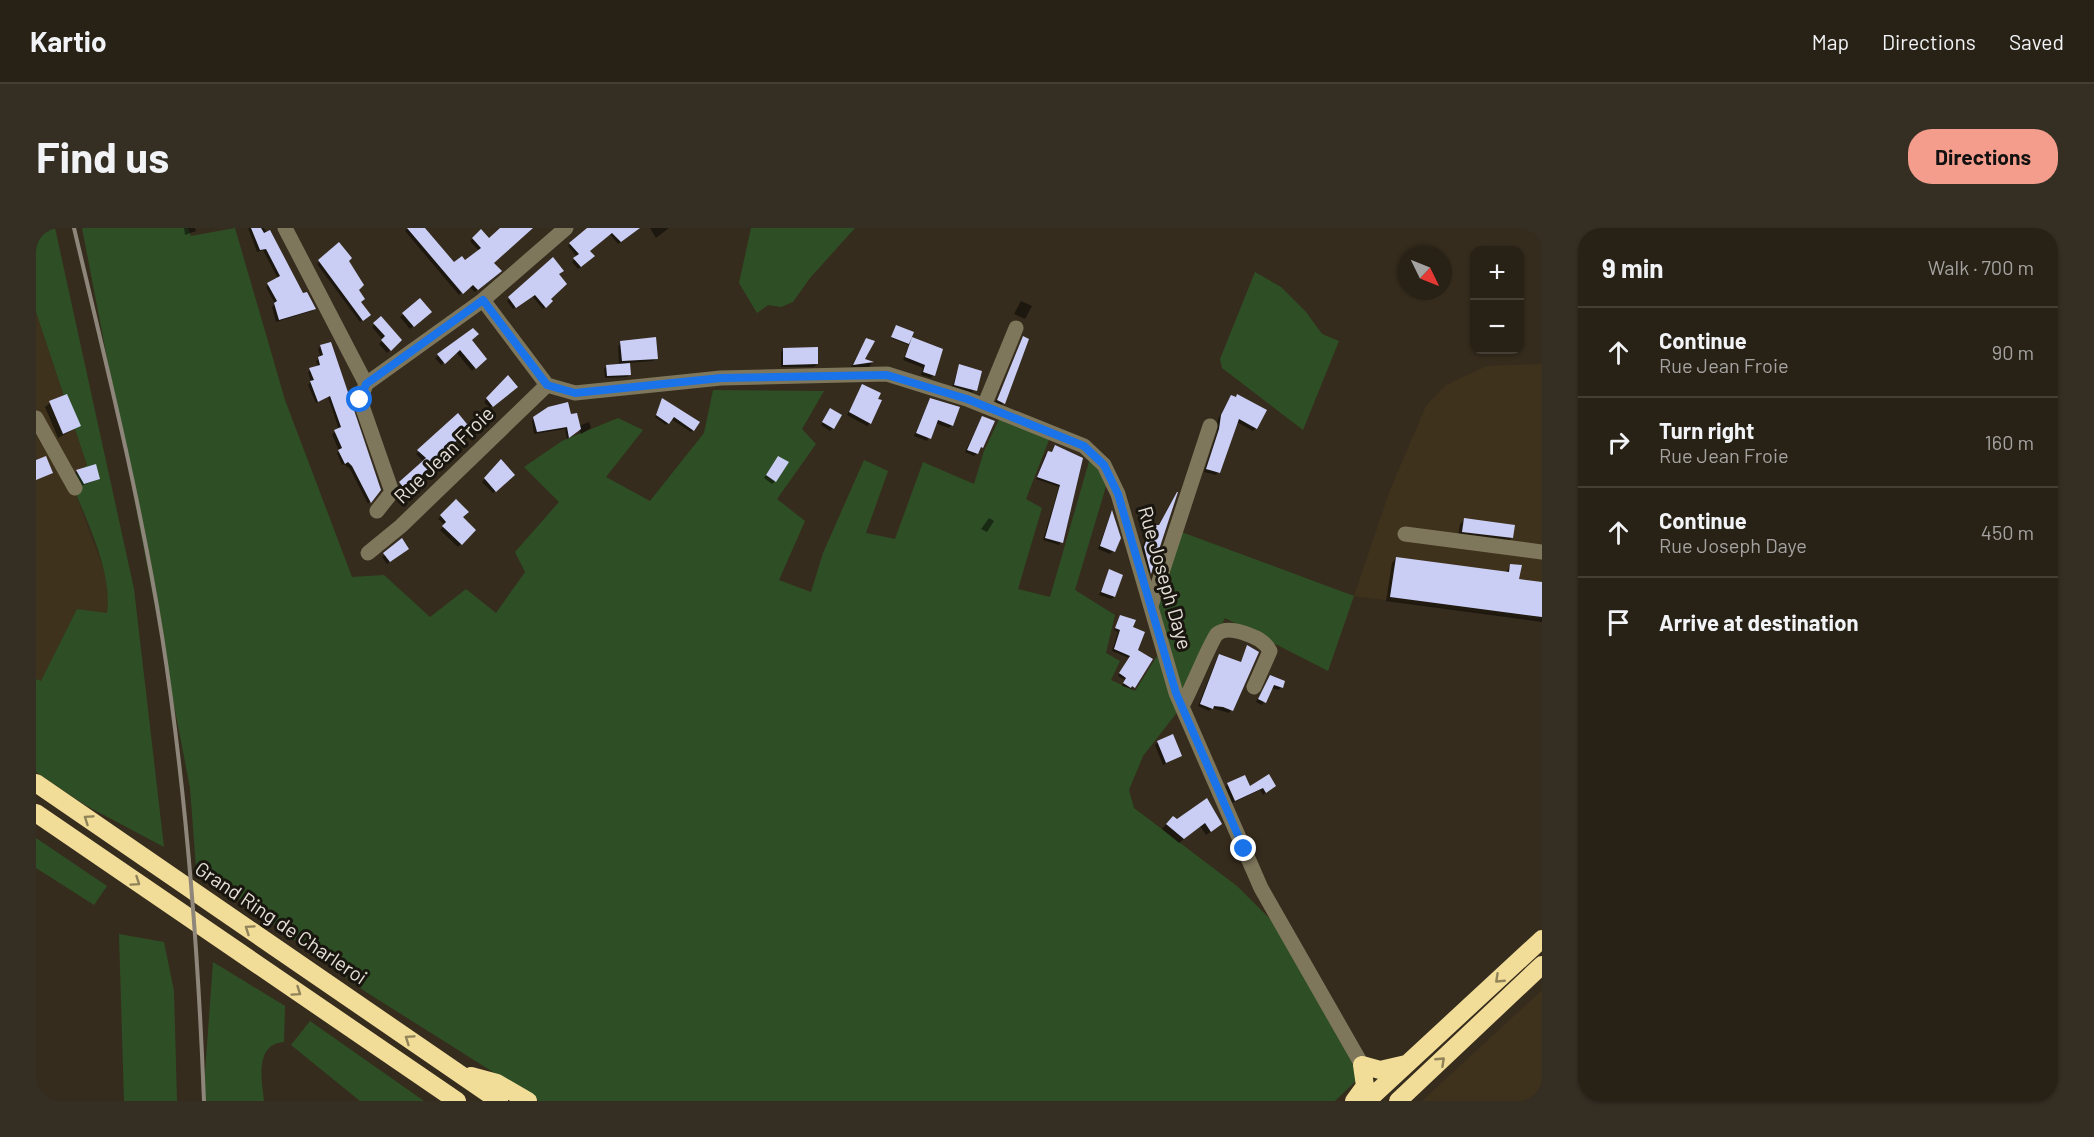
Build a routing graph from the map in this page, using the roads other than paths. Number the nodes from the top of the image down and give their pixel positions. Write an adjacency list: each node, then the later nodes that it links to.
1 (285, 228): 5 (street)
2 (566, 228): 3 (street)
3 (483, 300): 5 (street); 6 (street)
4 (1016, 328): 7 (street)
5 (366, 384): 11 (street)
6 (547, 385): 7 (street, Rue Joseph Daye); 14 (street, Rue Jean Froie)
7 (984, 406): 15 (street, Rue Joseph Daye)
8 (36, 418): 10 (street)
9 (1210, 426): 15 (street)
10 (75, 488)
11 (377, 511)
12 (1405, 534): 13 (street)
13 (1542, 552)
14 (368, 553)
15 (1150, 606): 17 (street, Rue Joseph Daye)
16 (1254, 687): 17 (street)
17 (1182, 706): 23 (street, Rue Joseph Daye)
18 (36, 783): 24 (highway, Grand Ring de Charleroi, one-way to 18)
19 (36, 813): 26 (highway, one-way to 26)
20 (1542, 939): 22 (highway, one-way to 22)
21 (1542, 966): 25 (highway, one-way to 21)
22 (1407, 1064): 23 (highway); 30 (highway)
23 (1362, 1065): 29 (highway)
24 (458, 1072): 27 (highway, Grand Ring de Charleroi); 28 (highway)
25 (1423, 1078): 31 (highway); 32 (highway)
26 (457, 1101)
27 (499, 1101)
28 (528, 1101)
29 (1354, 1101)
30 (1367, 1101)
31 (1398, 1101)
32 (1414, 1101)

